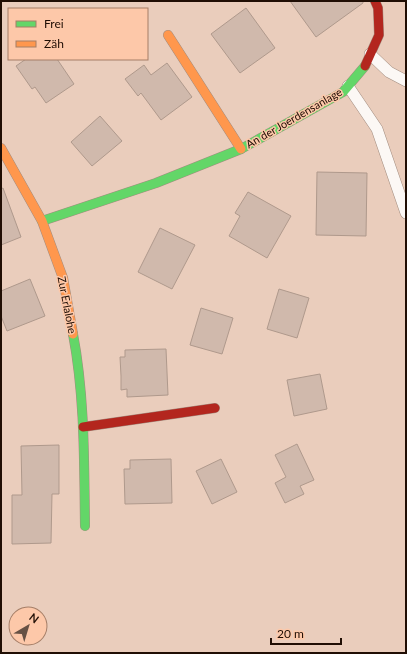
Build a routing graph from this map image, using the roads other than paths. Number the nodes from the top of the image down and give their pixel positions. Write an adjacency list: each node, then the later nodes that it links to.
1 (375, 1): 3 (street, An der Joerdensanlage)
2 (168, 35): 7 (street, An der Joerdensanlage)
3 (370, 54): 4 (lane); 5 (street, An der Joerdensanlage)
4 (406, 81)
5 (348, 86): 7 (street, An der Joerdensanlage); 8 (lane)
6 (1, 148): 9 (street, Zur Erlalohe)
7 (241, 149): 9 (street, An der Joerdensanlage)
8 (406, 213)
9 (42, 221): 11 (street, Zur Erlalohe)
10 (215, 408): 11 (street)
11 (83, 427): 12 (street, Zur Erlalohe)
12 (85, 526)

